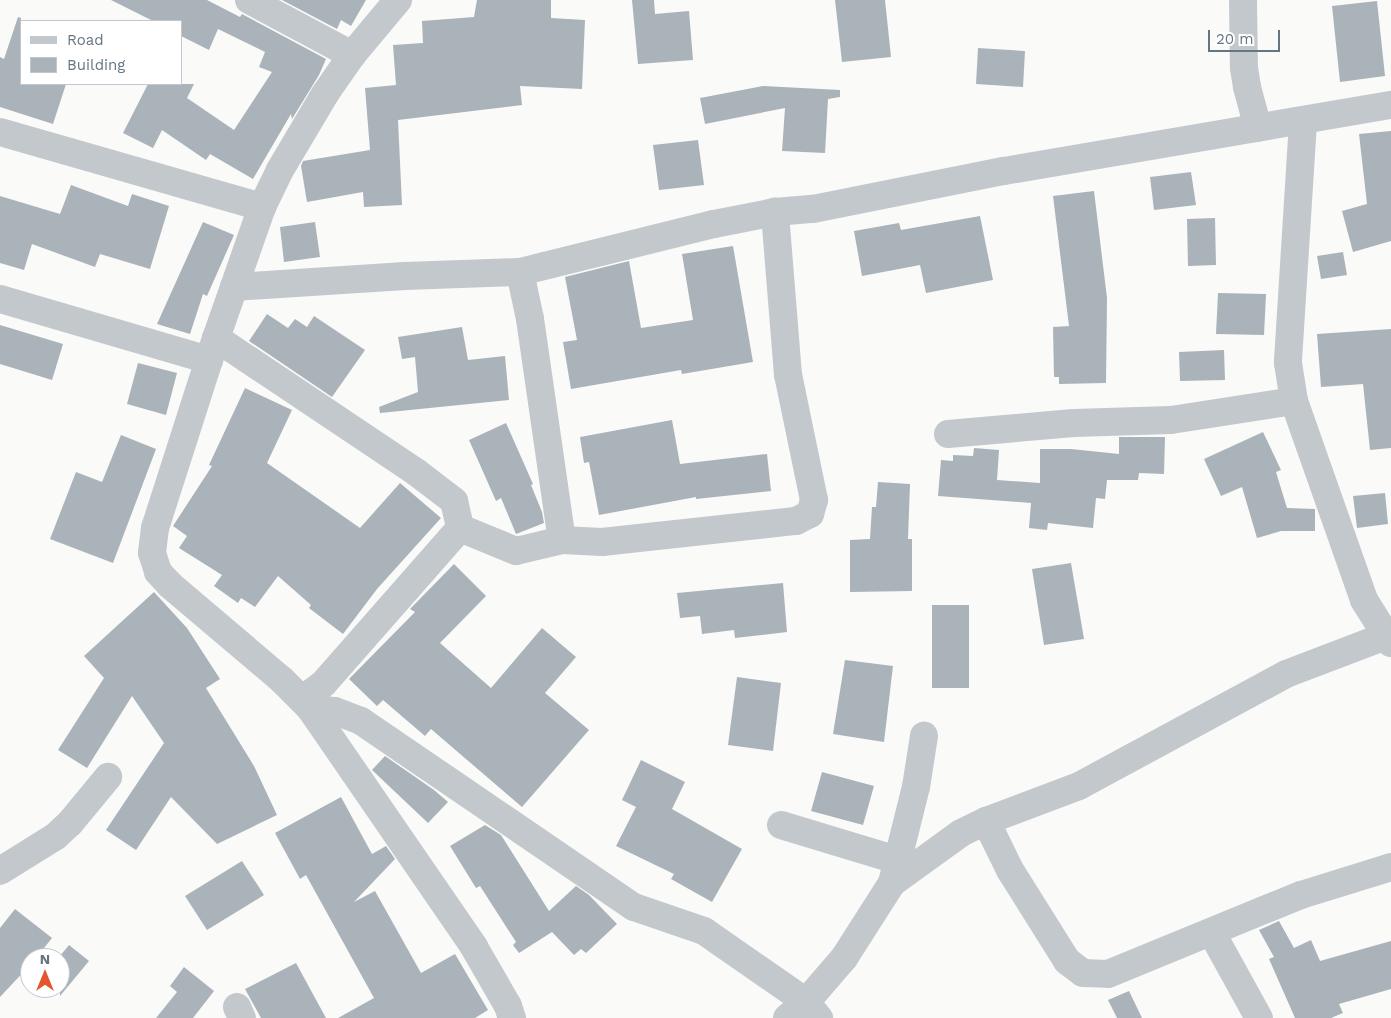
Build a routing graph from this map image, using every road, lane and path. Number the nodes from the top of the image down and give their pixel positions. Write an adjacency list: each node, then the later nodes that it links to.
1 (249, 0): 4 (street)
2 (398, 0): 4 (street)
3 (1243, 0): 7 (street)
4 (352, 56): 9 (street)
5 (1391, 105): 6 (street)
6 (1302, 122): 7 (street); 15 (street)
7 (1258, 128): 10 (street)
8 (0, 132): 9 (street)
9 (262, 207): 12 (street)
10 (775, 212): 11 (street); 18 (street)
11 (520, 272): 12 (street); 18 (street)
12 (234, 287): 14 (street)
13 (0, 299): 14 (street)
14 (213, 349): 17 (street); 20 (street)
15 (1294, 401): 16 (street); 19 (street)
16 (948, 434)
17 (460, 528): 18 (street); 20 (street)
18 (562, 540)
19 (1389, 638): 23 (street)
20 (307, 704): 29 (street); 30 (street)
21 (924, 736): 27 (street)
22 (108, 776): 26 (street)
23 (986, 820): 27 (street); 28 (street)
24 (781, 824): 27 (street)
25 (1391, 867): 28 (street)
26 (0, 871)
27 (895, 872): 29 (street)
28 (1212, 933): 31 (street)
29 (804, 1013)
30 (512, 1018)
31 (1259, 1018)

